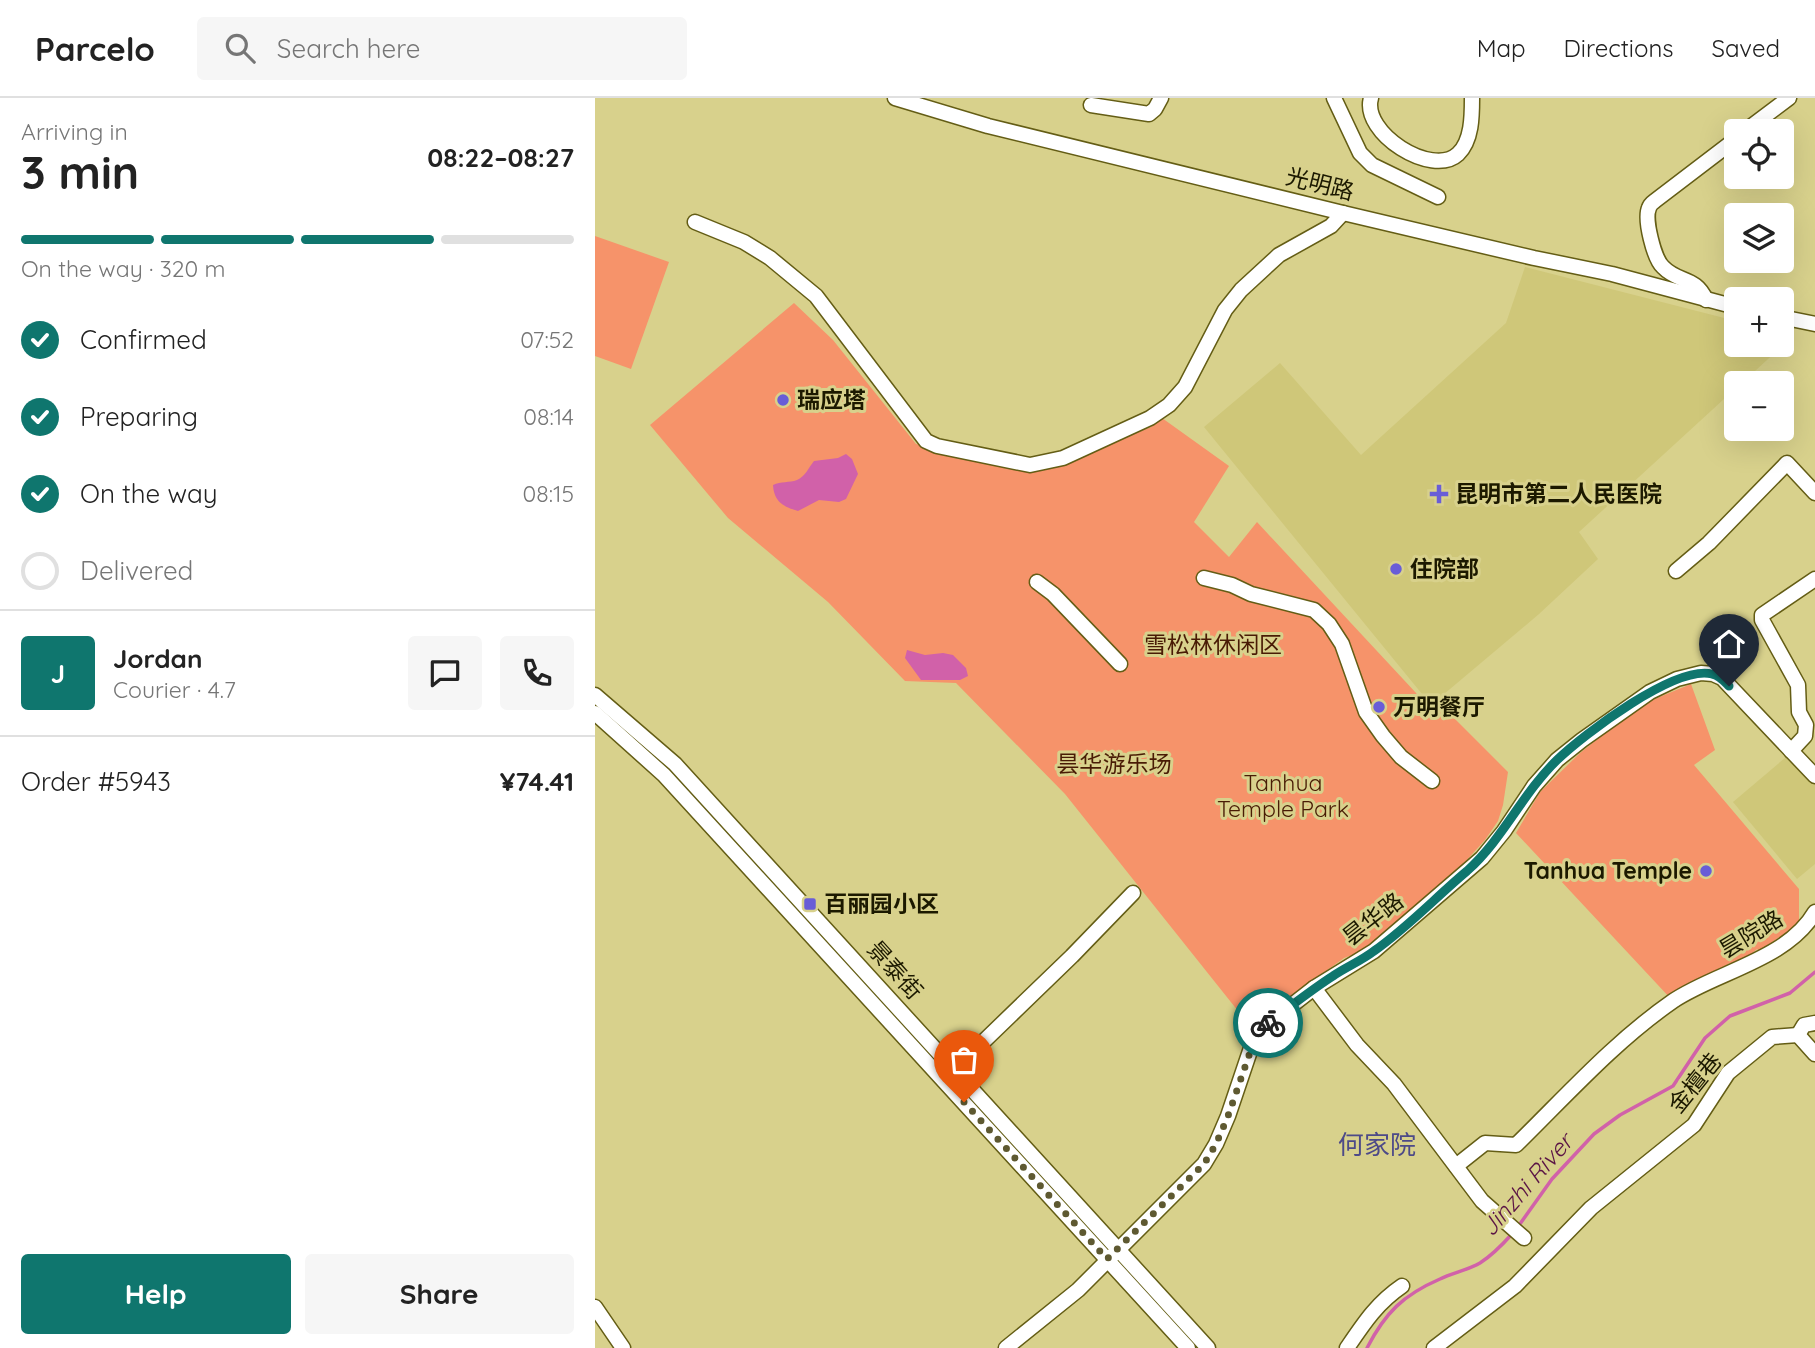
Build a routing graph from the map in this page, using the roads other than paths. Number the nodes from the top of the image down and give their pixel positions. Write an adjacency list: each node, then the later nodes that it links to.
1 (895, 98): 11 (street, 光明路)
2 (1161, 98): 7 (street)
3 (1334, 98): 10 (street)
4 (1371, 98): 5 (street)
5 (1472, 98)
6 (1789, 98): 8 (street)
7 (1091, 105)
8 (1761, 119)
9 (1724, 147): 13 (street)
10 (1438, 197)
11 (1343, 213): 12 (street); 13 (street, 光明路)
12 (695, 222)
13 (1706, 300): 14 (street, 光明路)
14 (1724, 304)
15 (1794, 320): 16 (street)
16 (1815, 324)
17 (1815, 492): 18 (street)
18 (1676, 570)
19 (1204, 578): 27 (street)
20 (1815, 579): 25 (street)
21 (1037, 582): 22 (street)
22 (1120, 664)
23 (595, 695): 34 (street, 景泰街)
24 (595, 713): 37 (street, 景泰街)
25 (1791, 751): 26 (street, 昙华路); 30 (street, 昙华路)
26 (1815, 776)
27 (1432, 780)
28 (1133, 893): 34 (street)
29 (1815, 912): 35 (street, 昙院路)
30 (1314, 989): 35 (street); 37 (street, 昙华路)
31 (1815, 1023): 32 (street)
32 (1798, 1035): 33 (street); 45 (street, 金檀巷); 46 (street, 金檀巷)
33 (1815, 1054)
34 (954, 1070): 37 (street, 景泰街)
35 (1456, 1166): 36 (street)
36 (1524, 1238)
37 (1113, 1255): 41 (street, 昙华路); 42 (street, 景泰街); 43 (street, 景泰街)
38 (1402, 1286): 44 (street)
39 (595, 1307): 40 (street)
40 (623, 1348)
41 (1006, 1348)
42 (1188, 1348)
43 (1208, 1348)
44 (1347, 1348)
45 (1434, 1348)
46 (1447, 1348)

